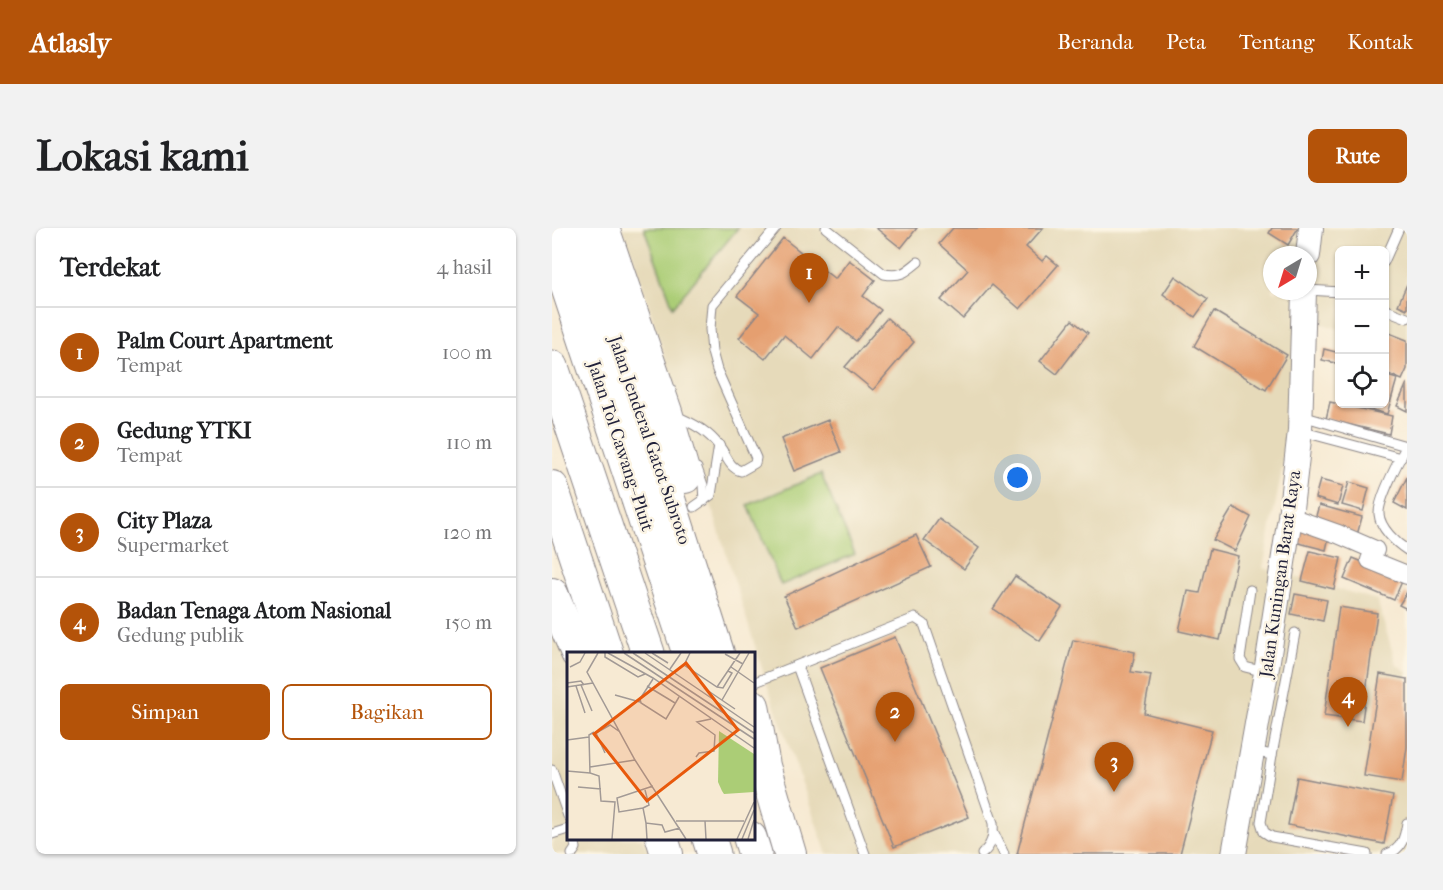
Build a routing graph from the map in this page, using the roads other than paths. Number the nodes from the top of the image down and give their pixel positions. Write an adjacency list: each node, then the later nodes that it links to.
1 (577, 228): 35 (highway, Jalan Jenderal Gatot Subroto)
2 (603, 228): 17 (highway, Jalan Jenderal Gatot Subroto)
3 (776, 228): 19 (lane)
4 (826, 228): 10 (lane)
5 (1311, 228): 7 (street)
6 (1399, 228): 8 (lane)
7 (1309, 246)
8 (1389, 251)
9 (557, 254): 34 (highway, Jalan Tol Cawang–Pluit)
10 (918, 262)
11 (1317, 291): 12 (lane)
12 (1335, 292)
13 (1306, 300): 18 (street, Jalan Kuningan Barat Raya)
14 (1389, 311): 15 (lane)
15 (1407, 318)
16 (552, 367): 33 (highway)
17 (676, 420): 19 (lane); 24 (highway, Jalan Jenderal Gatot Subroto)
18 (1300, 424): 20 (lane); 21 (lane); 25 (street, Jalan Kuningan Barat Raya)
19 (719, 445): 24 (lane)
20 (1407, 445): 21 (lane)
21 (1401, 458): 26 (lane)
22 (696, 463): 24 (lane)
23 (552, 487): 32 (highway)
24 (699, 504): 36 (highway, Jalan Jenderal Gatot Subroto)
25 (1290, 517): 27 (street); 38 (street, Jalan Kuningan Barat Raya)
26 (1407, 550)
27 (1407, 575)
28 (1250, 590): 38 (lane)
29 (552, 594): 31 (highway)
30 (1295, 633): 41 (lane)
31 (576, 652)
32 (607, 652)
33 (648, 652)
34 (689, 652)
35 (718, 652)
36 (738, 652)
37 (797, 666): 39 (lane); 47 (lane); 60 (lane)
38 (1266, 673): 41 (street, Jalan Kuningan Barat Raya)
39 (754, 683)
40 (754, 714): 42 (highway)
41 (1262, 753): 63 (street, Jalan Kuningan Barat Raya); 64 (lane)
42 (759, 754): 59 (highway)
43 (552, 771): 44 (lane)
44 (567, 813)
45 (1407, 823): 65 (lane)
46 (567, 829): 48 (lane)
47 (994, 833): 61 (lane); 62 (lane)
48 (552, 834)
49 (574, 839): 54 (lane)
50 (663, 839): 55 (highway)
51 (669, 839): 56 (lane)
52 (710, 839): 57 (highway)
53 (751, 839): 58 (highway)
54 (572, 854)
55 (667, 854)
56 (675, 854)
57 (714, 854)
58 (755, 854)
59 (790, 854)
60 (865, 854)
61 (982, 854)
62 (1004, 854)
63 (1234, 854)
64 (1367, 854)
65 (1387, 854)

